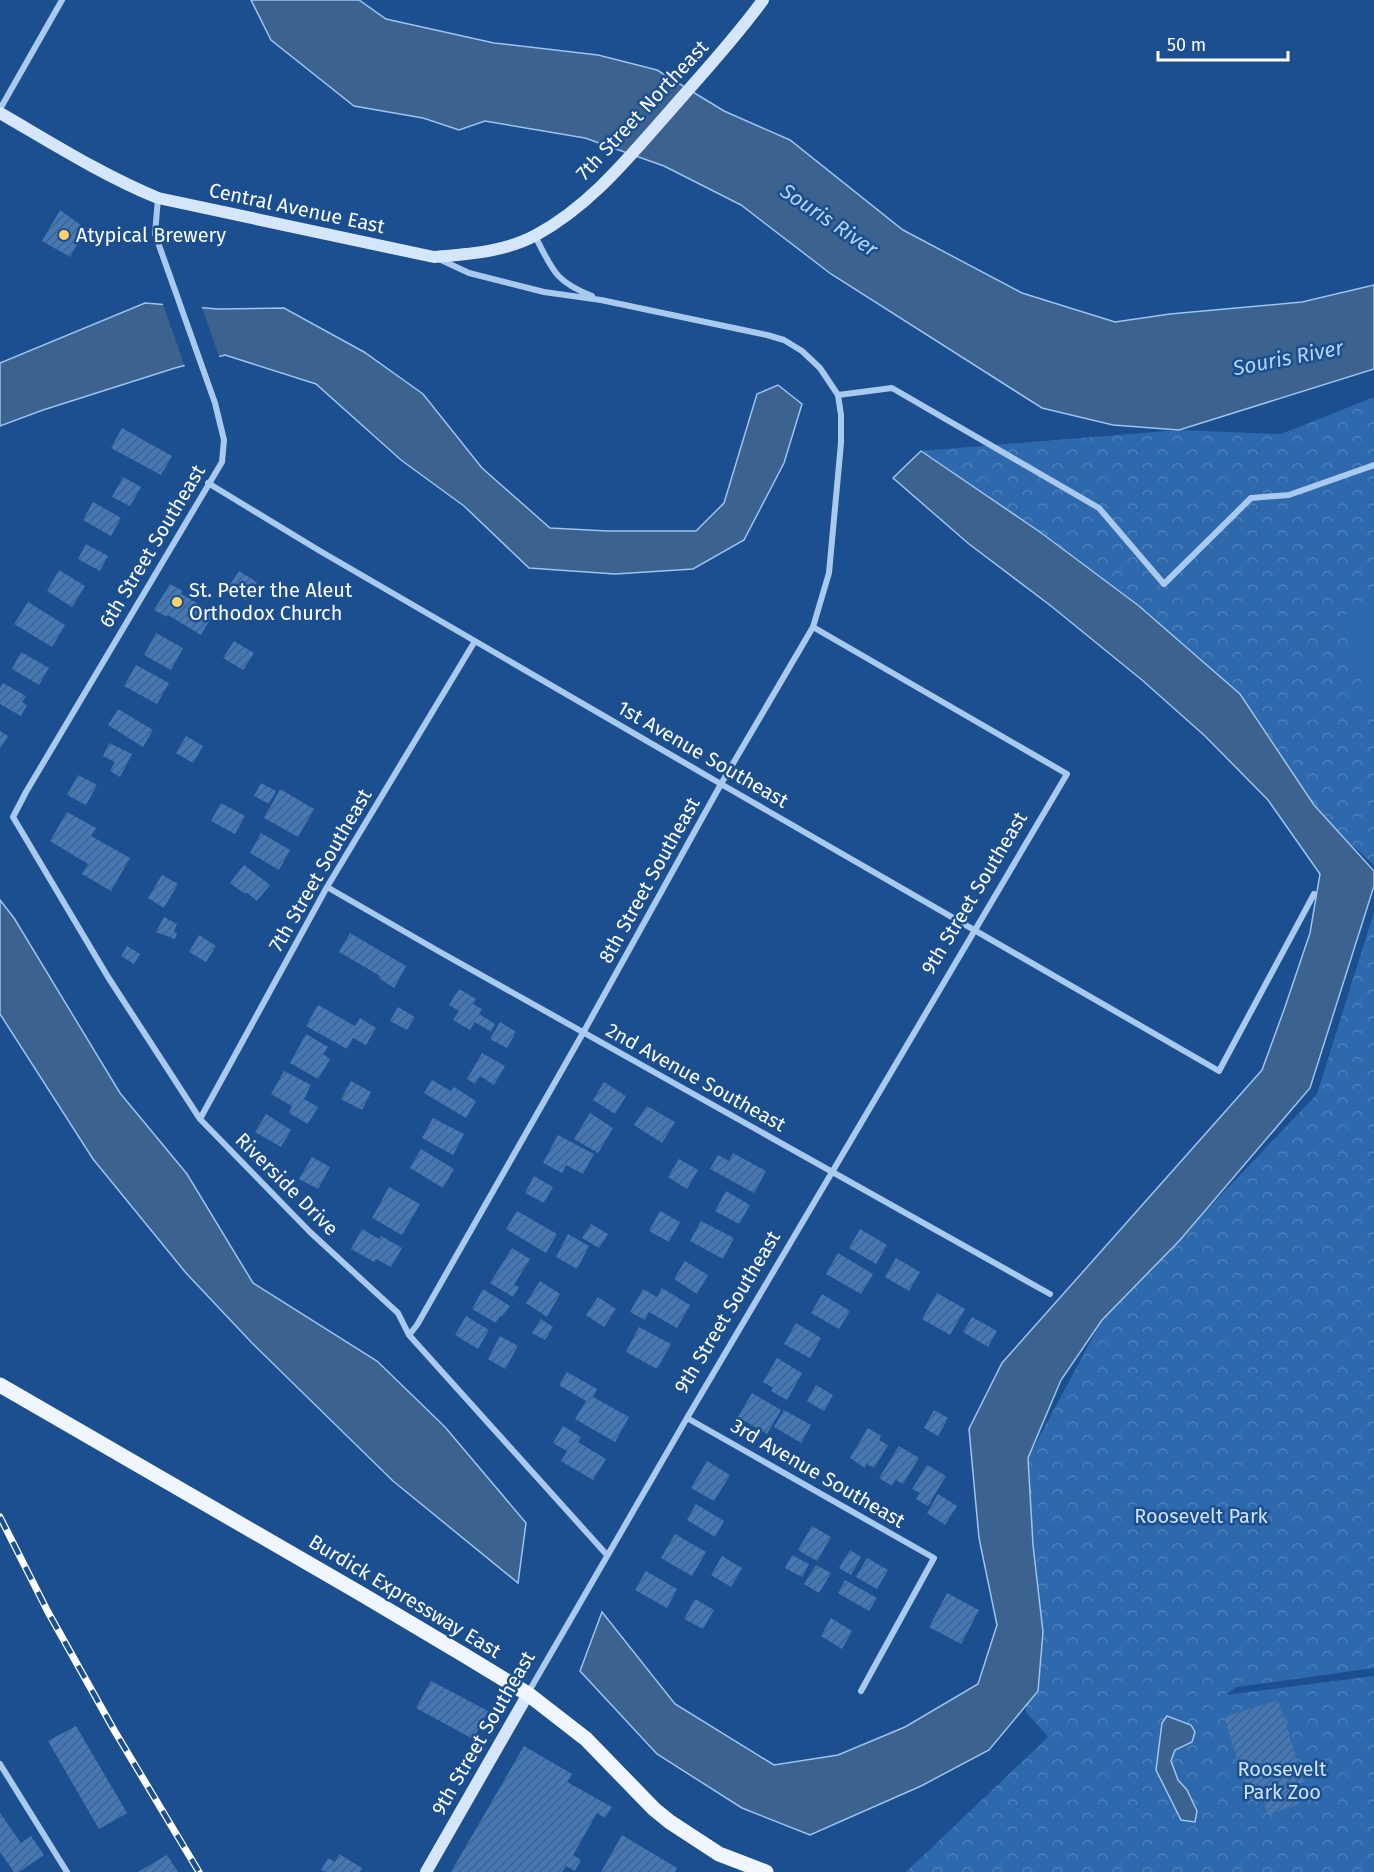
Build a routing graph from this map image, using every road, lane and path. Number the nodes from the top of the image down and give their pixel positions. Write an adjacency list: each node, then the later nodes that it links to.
1 (62, 0): 3 (street)
2 (763, 0): 5 (street, 7th Street Northeast)
3 (0, 111): 4 (street, Central Avenue East)
4 (158, 198): 6 (street, Central Avenue East); 11 (street, 6th Street Southeast)
5 (535, 236): 6 (street, 7th Street Northeast); 7 (street, Central Avenue East)
6 (434, 257): 7 (street, Central Avenue East)
7 (601, 300): 8 (street, Central Avenue East)
8 (838, 395): 9 (street, Central Avenue East); 10 (street)
9 (841, 416): 12 (street, 8th Street Southeast)
10 (1374, 465)
11 (208, 483): 13 (street, 1st Avenue Southeast); 15 (street, 6th Street Southeast)
12 (813, 627): 14 (street, 8th Street Southeast); 18 (street, 9th Street Southeast)
13 (475, 641): 14 (street, 1st Avenue Southeast); 16 (street, 7th Street Southeast)
14 (722, 784): 18 (street, 1st Avenue Southeast); 19 (street, 8th Street Southeast)
15 (26, 792): 20 (street, Riverside Drive)
16 (327, 887): 19 (street, 2nd Avenue Southeast); 20 (street, 7th Street Southeast)
17 (1314, 894): 18 (street, 1st Avenue Southeast)
18 (974, 931): 21 (street, 9th Street Southeast)
19 (583, 1033): 21 (street, 2nd Avenue Southeast); 23 (street, 8th Street Southeast)
20 (200, 1119): 23 (street, Riverside Drive)
21 (832, 1172): 22 (street, 2nd Avenue Southeast); 25 (street, 9th Street Southeast)
22 (1050, 1294)
23 (409, 1335): 26 (street, Riverside Drive)
24 (0, 1385): 28 (main road, Burdick Expressway East)
25 (687, 1418): 26 (street, 9th Street Southeast); 27 (street, 3rd Avenue Southeast)
26 (607, 1555): 28 (street, 9th Street Southeast)
27 (861, 1691)
28 (528, 1694): 30 (main road, Burdick Expressway East); 32 (street, 9th Street Southeast)
29 (0, 1764): 31 (street)
30 (762, 1871)
31 (66, 1872)
32 (426, 1872)

